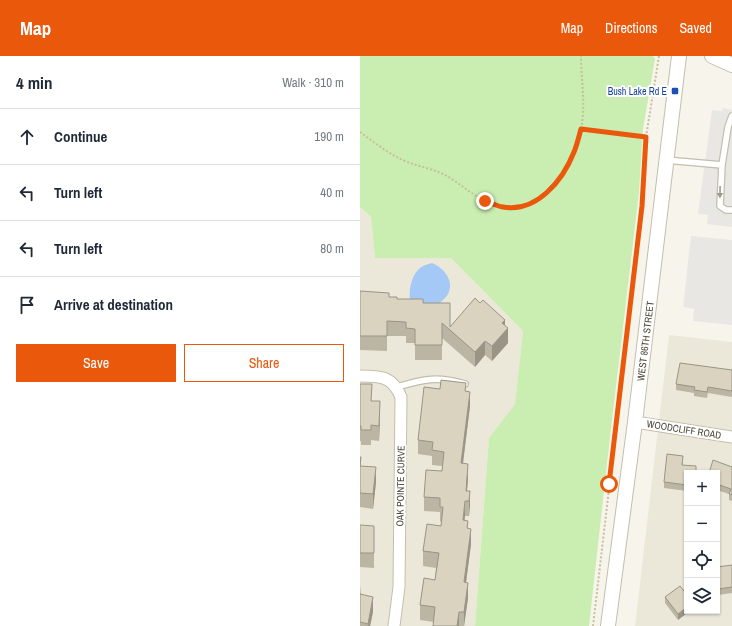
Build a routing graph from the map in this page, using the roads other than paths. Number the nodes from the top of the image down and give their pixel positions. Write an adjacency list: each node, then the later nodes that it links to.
1 (679, 56): 5 (street, WEST 86TH STREET)
2 (712, 56): 3 (street)
3 (732, 65)
4 (732, 116): 6 (lane)
5 (666, 160): 6 (lane); 11 (street, WEST 86TH STREET)
6 (722, 165): 7 (lane, one-way to 7)
7 (732, 210)
8 (360, 376): 10 (street)
9 (465, 384): 10 (lane)
10 (397, 387): 13 (street, OAK POINTE CURVE)
11 (636, 422): 12 (street, WOODCLIFF ROAD); 14 (street, WEST 86TH STREET)
12 (732, 437)
13 (394, 626)
14 (608, 626)

